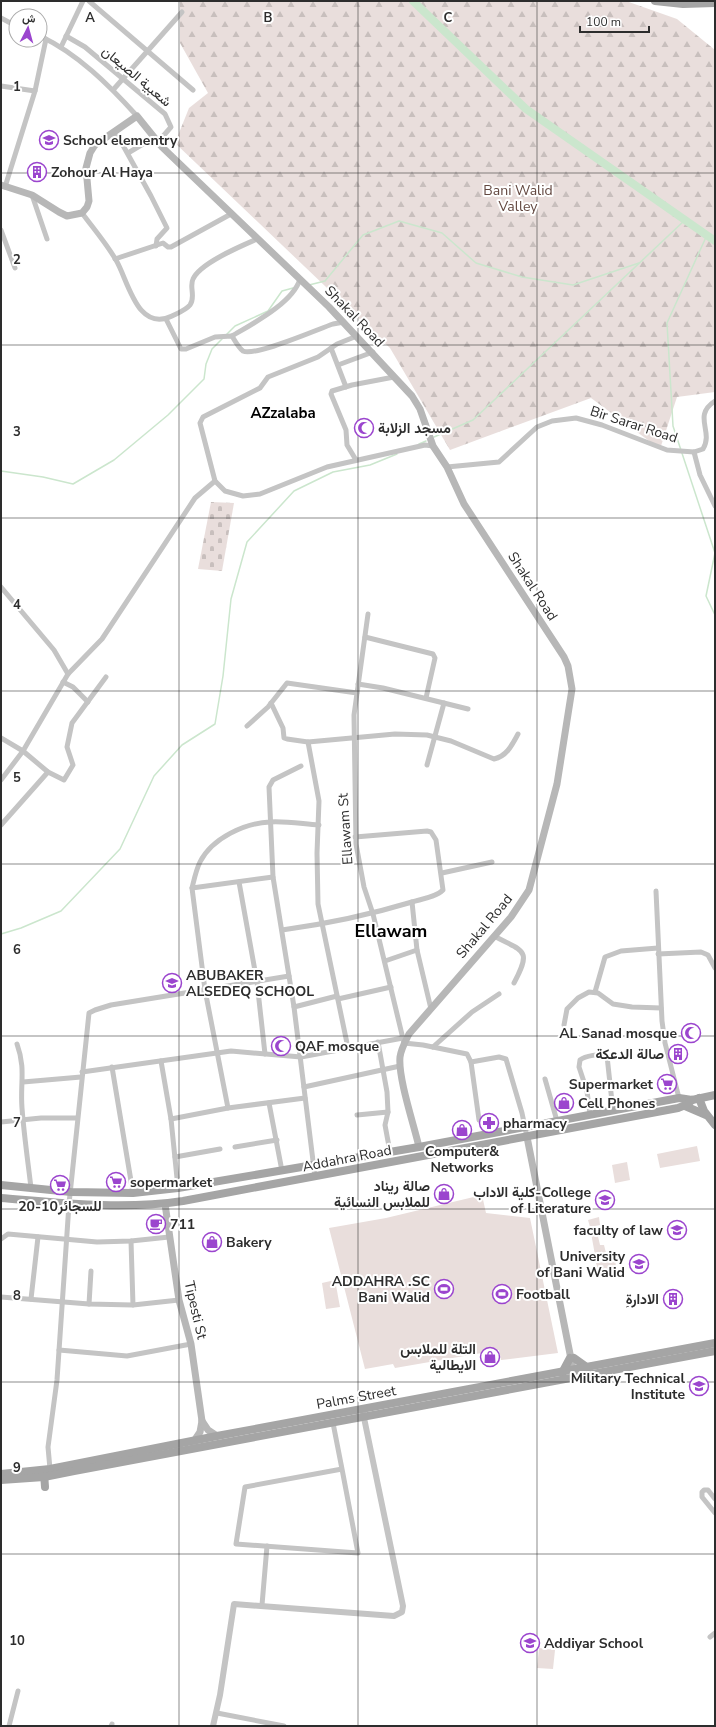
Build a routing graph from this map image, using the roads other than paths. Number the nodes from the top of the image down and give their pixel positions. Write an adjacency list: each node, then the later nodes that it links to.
1 (84, 1): 6 (street)
2 (89, 1): 10 (street)
3 (655, 1): 4 (main road)
4 (715, 3)
5 (182, 12): 10 (street)
6 (66, 36): 8 (street); 11 (street, شعبية الصيعان)
7 (48, 40): 8 (street)
8 (61, 47): 13 (street)
9 (44, 48): 15 (street)
10 (148, 51): 11 (street); 14 (street)
11 (123, 79): 13 (street); 18 (street, شعبية الصيعان)
12 (1, 86): 15 (street)
13 (113, 90): 16 (street)
14 (193, 90)
15 (35, 91): 20 (street)
16 (137, 116): 17 (main road); 18 (main road, Shakal Road)
17 (115, 131): 19 (street); 22 (main road)
18 (155, 140): 19 (street); 23 (main road, Shakal Road)
19 (128, 153): 27 (street)
20 (3, 186): 21 (main road)
21 (32, 195): 22 (main road); 25 (street)
22 (82, 213): 28 (street)
23 (231, 214): 26 (main road, Shakal Road); 27 (street)
24 (1, 230): 29 (street)
25 (47, 239)
26 (257, 239): 30 (main road, Shakal Road); 31 (street)
27 (156, 246): 28 (street)
28 (115, 259): 31 (street)
29 (15, 268)
30 (300, 279): 32 (main road, Shakal Road); 33 (street)
31 (166, 319): 33 (street)
32 (344, 322): 33 (street); 34 (main road, Shakal Road)
33 (232, 336)
34 (357, 336): 35 (street); 36 (main road, Shakal Road)
35 (331, 348): 37 (street); 45 (street)
36 (373, 352): 37 (street); 38 (main road, Shakal Road)
37 (338, 365): 39 (street)
38 (394, 378): 39 (street); 41 (main road, Shakal Road)
39 (346, 387): 43 (street)
40 (715, 401): 42 (street, Bir Sarar Road)
41 (433, 446): 43 (street); 44 (main road, Shakal Road)
42 (694, 452): 44 (street, Bir Sarar Road); 46 (street)
43 (356, 460): 45 (street)
44 (447, 467): 85 (main road, Shakal Road)
45 (215, 481): 50 (street)
46 (715, 506)
47 (1, 587): 50 (street)
48 (368, 614): 49 (street, Ellawam St)
49 (365, 638): 53 (street, Ellawam St); 55 (street)
50 (68, 674): 52 (street)
51 (106, 676): 56 (street)
52 (63, 682): 56 (street); 66 (street)
53 (358, 684): 54 (street, Ellawam St); 55 (street)
54 (357, 693): 57 (street); 64 (street, Ellawam St)
55 (426, 698): 58 (street)
56 (88, 702): 69 (street)
57 (271, 703): 60 (street); 65 (street)
58 (444, 703): 59 (street); 62 (street)
59 (468, 709)
60 (247, 726)
61 (518, 734): 62 (street)
62 (435, 736): 64 (street); 67 (street)
63 (1, 738): 66 (street)
64 (354, 739): 65 (street); 74 (street, Ellawam St)
65 (308, 742): 73 (street)
66 (23, 751): 69 (street); 70 (street)
67 (427, 765)
68 (301, 766): 71 (street)
69 (48, 772): 72 (street)
70 (1, 780)
71 (271, 822): 73 (street); 77 (street); 79 (street)
72 (1, 825)
73 (319, 825): 83 (street)
74 (356, 837): 76 (street); 82 (street, Ellawam St)
75 (492, 862): 76 (street)
76 (442, 872): 81 (street)
77 (273, 877): 78 (street); 84 (street)
78 (239, 882): 79 (street); 91 (street)
79 (192, 888): 94 (street)
80 (656, 891): 87 (street)
81 (412, 902): 82 (street); 86 (street)
82 (373, 914): 83 (street); 88 (street, Ellawam St)
83 (322, 924): 84 (street); 97 (street)
84 (282, 930): 90 (street)
85 (494, 936): 92 (street); 100 (main road, Shakal Road)
86 (417, 950): 88 (street); 100 (street)
87 (658, 951): 89 (street); 95 (street); 99 (street)
88 (385, 961): 93 (street, Ellawam St)
89 (715, 968)
90 (289, 976): 91 (street); 98 (street)
91 (257, 982): 94 (street); 108 (street)
92 (514, 983)
93 (391, 987): 97 (street); 102 (street, Ellawam St)
94 (205, 990): 107 (street); 115 (street)
95 (595, 992): 99 (street); 101 (street)
96 (499, 994): 105 (street)
97 (338, 998): 98 (street); 106 (street)
98 (294, 1007): 109 (street)
99 (661, 1008): 121 (street)
100 (431, 1009): 102 (main road, Shakal Road)
101 (564, 1024)
102 (404, 1041): 103 (street); 105 (street); 112 (main road, Shakal Road)
103 (378, 1042): 106 (street); 114 (street)
104 (17, 1044): 117 (street)
105 (433, 1047): 111 (street)
106 (348, 1048): 109 (street)
107 (216, 1052): 108 (street); 110 (street); 125 (street)
108 (265, 1054): 109 (street)
109 (301, 1057): 118 (street)
110 (161, 1061): 113 (street); 132 (street)
111 (470, 1062): 134 (street); 139 (street)
112 (400, 1066): 114 (street); 143 (main road, Shakal Road)
113 (112, 1068): 115 (street); 154 (street)
114 (382, 1070): 118 (street); 127 (street)
115 (82, 1074): 117 (street); 131 (street)
116 (545, 1079): 136 (street)
117 (23, 1082): 133 (street)
118 (304, 1087): 120 (street)
119 (715, 1095): 122 (main road, Addahra Road)
120 (305, 1098): 123 (street); 147 (street)
121 (679, 1098): 122 (main road, Addahra Road); 126 (main road, Addahra Road)
122 (696, 1099): 124 (main road, Addahra Road); 130 (main road); 135 (main road)
123 (269, 1103): 125 (street); 141 (street)
124 (685, 1106): 130 (main road); 140 (main road, Addahra Road)
125 (228, 1108): 132 (street)
126 (613, 1111): 128 (main road, Addahra Road); 128 (street)
127 (388, 1112): 129 (street); 145 (street)
128 (590, 1114): 136 (main road, Addahra Road)
129 (357, 1115)
130 (706, 1115): 138 (main road)
131 (77, 1118): 133 (street); 153 (street)
132 (170, 1119): 146 (street)
133 (23, 1120): 137 (street); 151 (street)
134 (479, 1120)
135 (715, 1120)
136 (557, 1121): 139 (main road, Addahra Road)
137 (1, 1122)
138 (715, 1125)
139 (525, 1127): 140 (street); 143 (main road, Addahra Road)
140 (527, 1137): 149 (main road, Addahra Road); 174 (main road)
141 (277, 1140): 142 (street); 148 (street)
142 (235, 1147)
143 (419, 1147): 145 (main road, Addahra Road)
144 (220, 1149): 146 (street)
145 (390, 1152): 147 (main road, Addahra Road)
146 (175, 1157): 152 (street)
147 (313, 1166): 148 (main road, Addahra Road); 149 (street)
148 (282, 1171): 152 (main road, Addahra Road)
149 (315, 1177): 157 (main road, Addahra Road)
150 (1, 1185): 151 (main road, Addahra Road)
151 (31, 1188): 153 (main road, Addahra Road)
152 (178, 1188): 154 (main road, Addahra Road)
153 (70, 1192): 154 (main road, Addahra Road); 156 (street)
154 (133, 1193)
155 (1, 1198): 156 (main road, Addahra Road)
156 (69, 1204): 157 (main road, Addahra Road); 161 (street)
157 (165, 1204): 159 (main road, Tipesti St)
158 (38, 1237): 160 (street); 161 (street); 165 (street)
159 (169, 1237): 162 (street); 166 (main road, Tipesti St)
160 (1, 1239)
161 (67, 1240): 162 (street); 167 (street)
162 (132, 1241): 169 (street)
163 (91, 1271): 168 (street)
164 (1, 1297): 165 (street)
165 (31, 1299): 167 (street)
166 (179, 1300): 169 (street); 171 (main road, Tipesti St)
167 (61, 1302): 168 (street); 172 (street)
168 (88, 1304): 169 (street)
169 (133, 1305)
170 (715, 1343): 175 (main road, Palms Street)
171 (191, 1344): 172 (street); 179 (main road, Tipesti St)
172 (59, 1350): 185 (street)
173 (715, 1351): 177 (main road, Palms Street)
174 (572, 1358): 175 (main road); 176 (main road); 177 (main road)
175 (588, 1368): 177 (main road, Palms Street)
176 (562, 1373): 177 (main road, Palms Street); 178 (main road, Palms Street)
177 (575, 1373): 178 (main road, Palms Street)
178 (363, 1414): 180 (main road, Palms Street); 181 (main road, Palms Street); 192 (street)
179 (202, 1421): 181 (main road); 182 (main road)
180 (333, 1424): 183 (main road, Palms Street); 184 (street)
181 (217, 1436): 182 (main road, Palms Street)
182 (194, 1440): 183 (main road, Palms Street)
183 (165, 1450): 185 (main road, Palms Street)
184 (342, 1469): 191 (street); 191 (street)
185 (46, 1472): 186 (main road, Palms Street); 187 (main road, Palms Street); 188 (main road)
186 (1, 1474)
187 (1, 1480)
188 (45, 1487)
189 (715, 1499): 190 (street)
190 (715, 1513)
191 (267, 1546): 192 (street)
192 (262, 1605): 196 (street)
193 (715, 1633): 194 (street)
194 (710, 1637)
195 (18, 1691): 197 (street)
196 (217, 1713): 198 (street); 199 (street)
197 (9, 1726)
198 (213, 1726)
199 (284, 1726)

